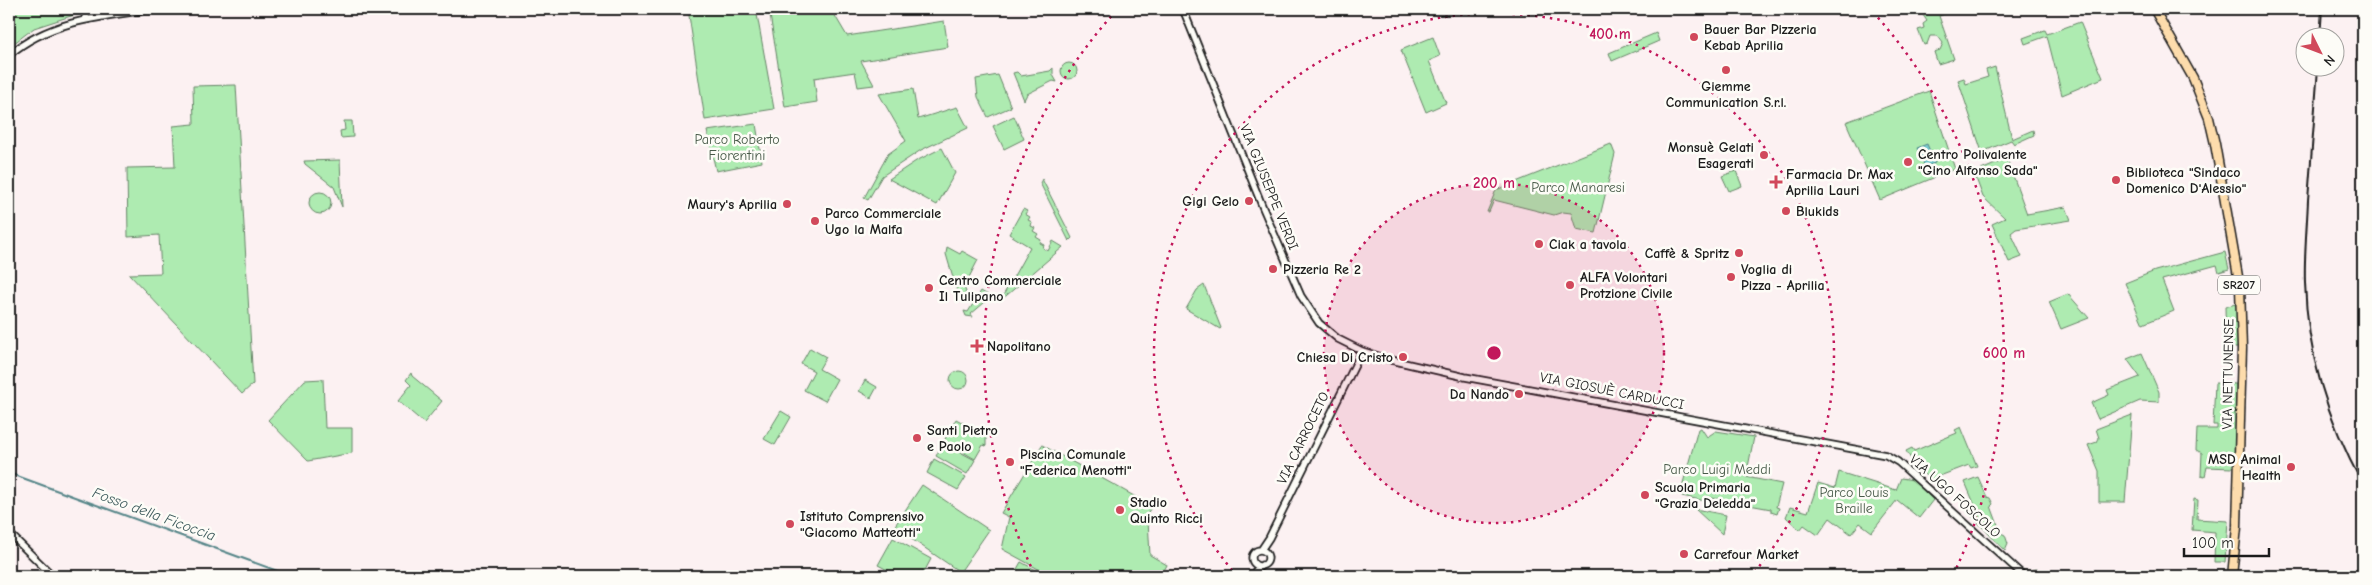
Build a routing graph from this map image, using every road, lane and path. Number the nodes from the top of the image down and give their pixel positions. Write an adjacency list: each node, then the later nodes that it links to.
1 (88, 9): 8 (street)
2 (95, 9): 7 (street)
3 (148, 9): 4 (street); 7 (street)
4 (155, 9)
5 (1183, 9): 10 (street, VIA GIUSEPPE VERDI)
6 (2154, 9): 19 (main road, VIA NETTUNENSE / SR207)
7 (98, 17): 8 (street)
8 (84, 20): 9 (street)
9 (9, 55)
10 (1362, 351): 11 (street, VIA GIOSUÈ CARDUCCI); 13 (street, VIA CARROCETO)
11 (1860, 450): 18 (street, VIA UGO FOSCOLO)
12 (9, 532): 16 (street)
13 (1264, 551): 14 (street); 15 (street)
14 (1254, 562): 15 (street); 17 (street)
15 (1262, 565): 17 (street)
16 (53, 576)
17 (1250, 576)
18 (2024, 576)
19 (2232, 576)

